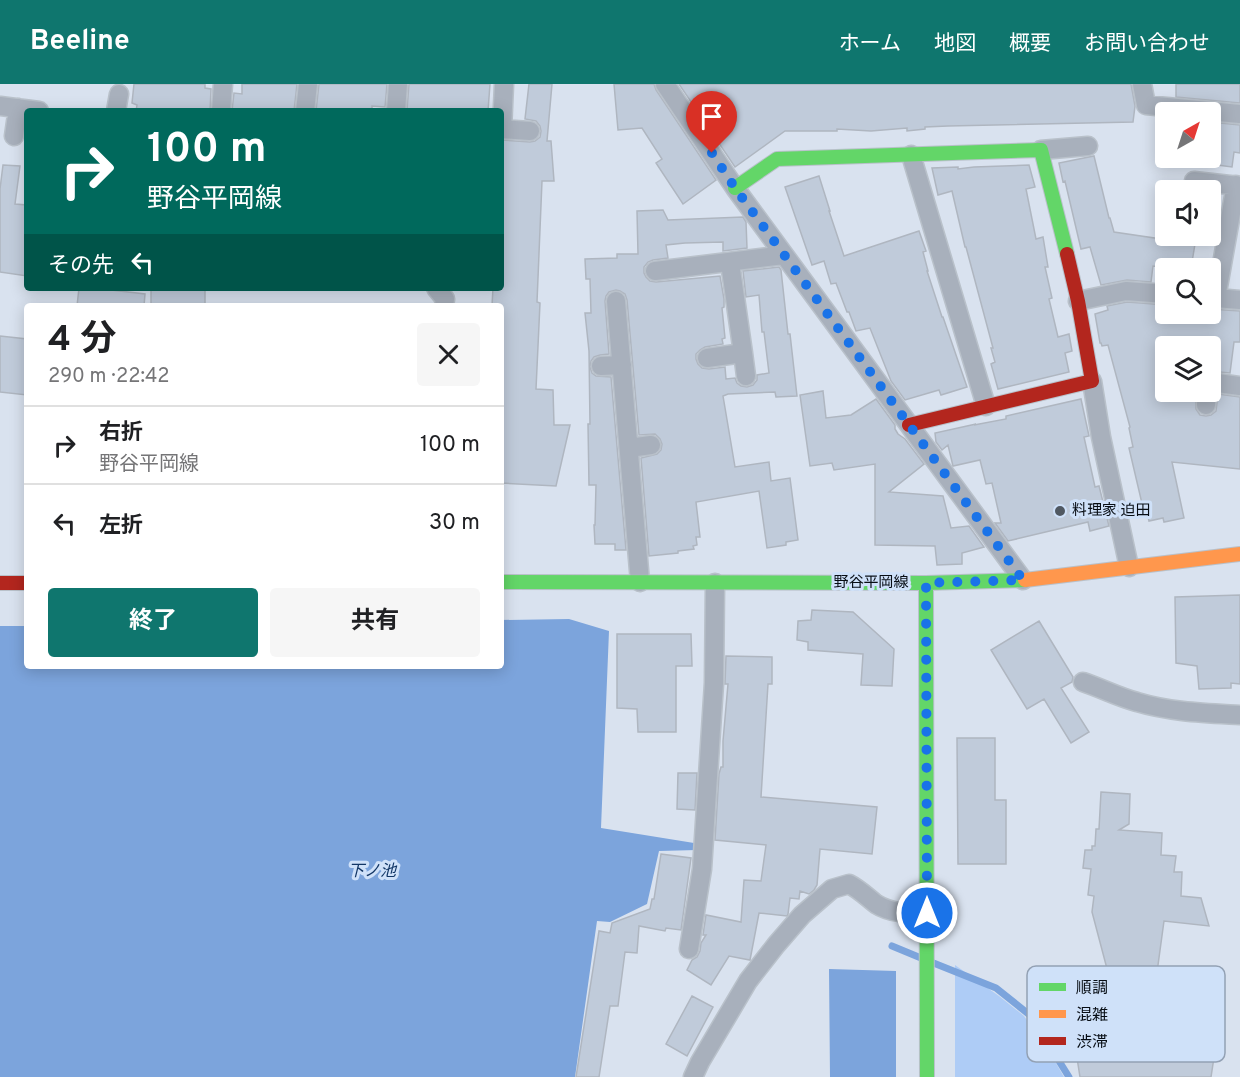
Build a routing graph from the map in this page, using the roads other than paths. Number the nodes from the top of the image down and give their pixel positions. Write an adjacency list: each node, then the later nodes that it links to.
1 (223, 84): 8 (street)
2 (308, 84): 9 (street)
3 (398, 84): 10 (street)
4 (504, 84): 11 (street)
5 (665, 84): 22 (street)
6 (1142, 84): 13 (street)
7 (9, 107): 12 (street); 16 (street)
8 (221, 108)
9 (305, 108)
10 (396, 108)
11 (503, 108)
12 (24, 109)
13 (1240, 114)
14 (504, 129): 15 (street)
15 (530, 131)
16 (14, 136)
17 (1088, 146): 18 (street)
18 (1041, 150): 19 (street); 31 (street)
19 (911, 155): 22 (street); 40 (street)
20 (1221, 184): 21 (street)
21 (1238, 186): 24 (street)
22 (735, 188): 23 (street)
23 (784, 255): 25 (street); 41 (street)
24 (1221, 262)
25 (730, 263): 26 (street); 32 (street)
26 (655, 271)
27 (1155, 293): 31 (street)
28 (1221, 299): 29 (street)
29 (1240, 300)
30 (616, 301): 34 (street)
31 (1078, 301): 37 (street)
32 (743, 353): 33 (street); 36 (street)
33 (707, 358)
34 (622, 365): 35 (street); 43 (street)
35 (601, 366)
36 (746, 376)
37 (1092, 381): 40 (street); 45 (street)
38 (1221, 383): 39 (street)
39 (1240, 386)
40 (986, 406): 41 (street)
41 (909, 425): 46 (street)
42 (651, 446): 43 (street)
43 (629, 448): 48 (street)
44 (1240, 554): 45 (street, 野谷平岡線)
45 (1129, 567): 46 (street, 野谷平岡線)
46 (1023, 580): 52 (street, 野谷平岡線)
47 (504, 582): 48 (street, 野谷平岡線)
48 (640, 582): 51 (street, 野谷平岡線)
49 (0, 583): 50 (street)
50 (24, 583)
51 (716, 583): 52 (street, 野谷平岡線); 56 (street)
52 (926, 583): 55 (street)
53 (1083, 682): 54 (street)
54 (1240, 715)
55 (927, 913): 57 (street); 58 (street)
56 (689, 949)
57 (693, 1077)
58 (927, 1077)

